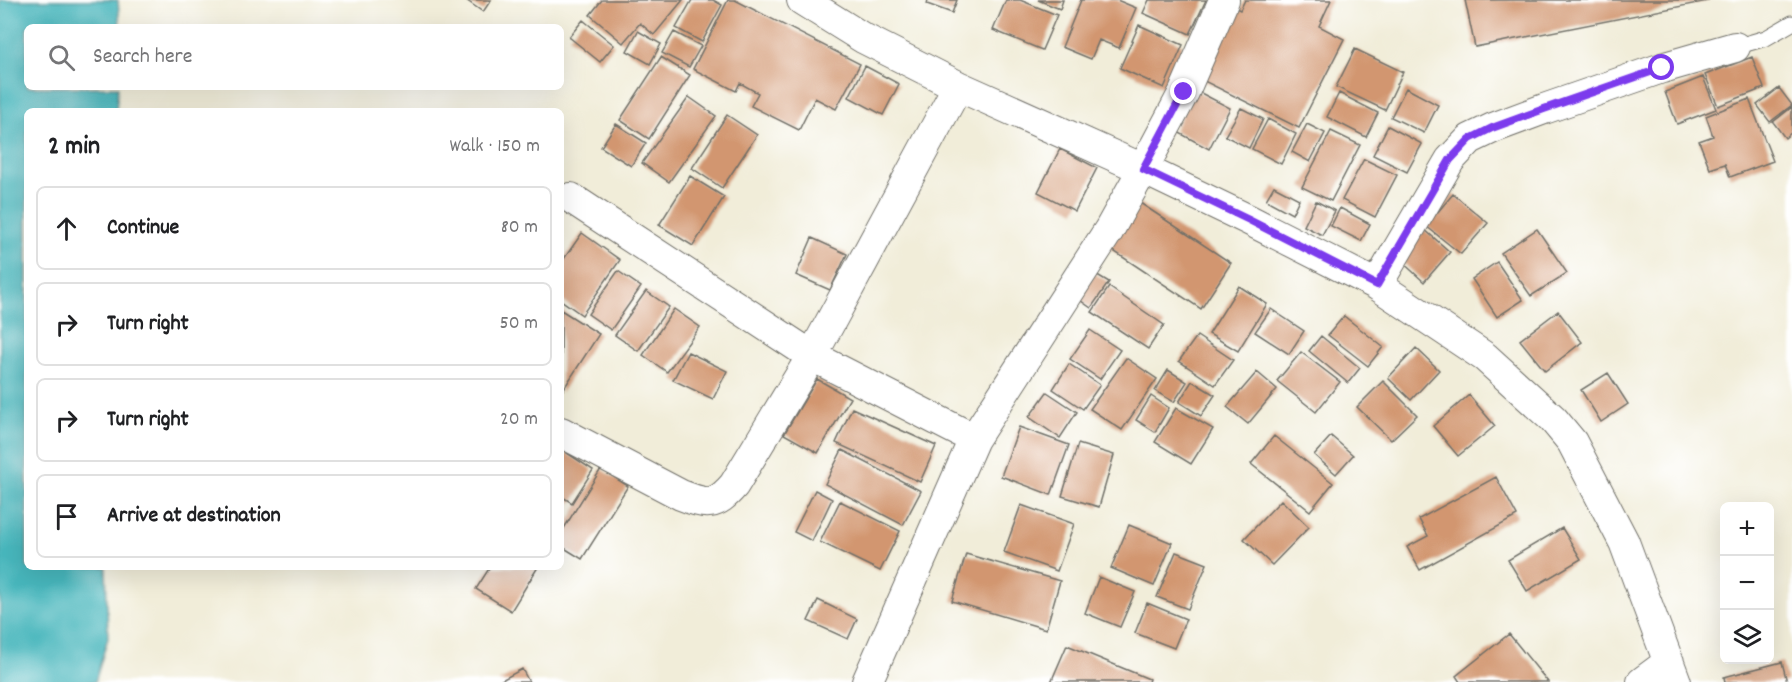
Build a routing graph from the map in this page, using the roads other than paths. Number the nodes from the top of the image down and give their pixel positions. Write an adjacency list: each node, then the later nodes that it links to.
1 (801, 0): 5 (street)
2 (1224, 0): 6 (street)
3 (1792, 23): 4 (lane)
4 (1735, 47): 8 (street)
5 (958, 86): 6 (street); 9 (street)
6 (1143, 169): 8 (street); 11 (street)
7 (571, 198): 9 (street)
8 (1377, 285): 12 (street)
9 (812, 356): 10 (street); 11 (street)
10 (564, 434)
11 (974, 439): 13 (street)
12 (1673, 672): 14 (street)
13 (867, 682)
14 (1642, 682)

